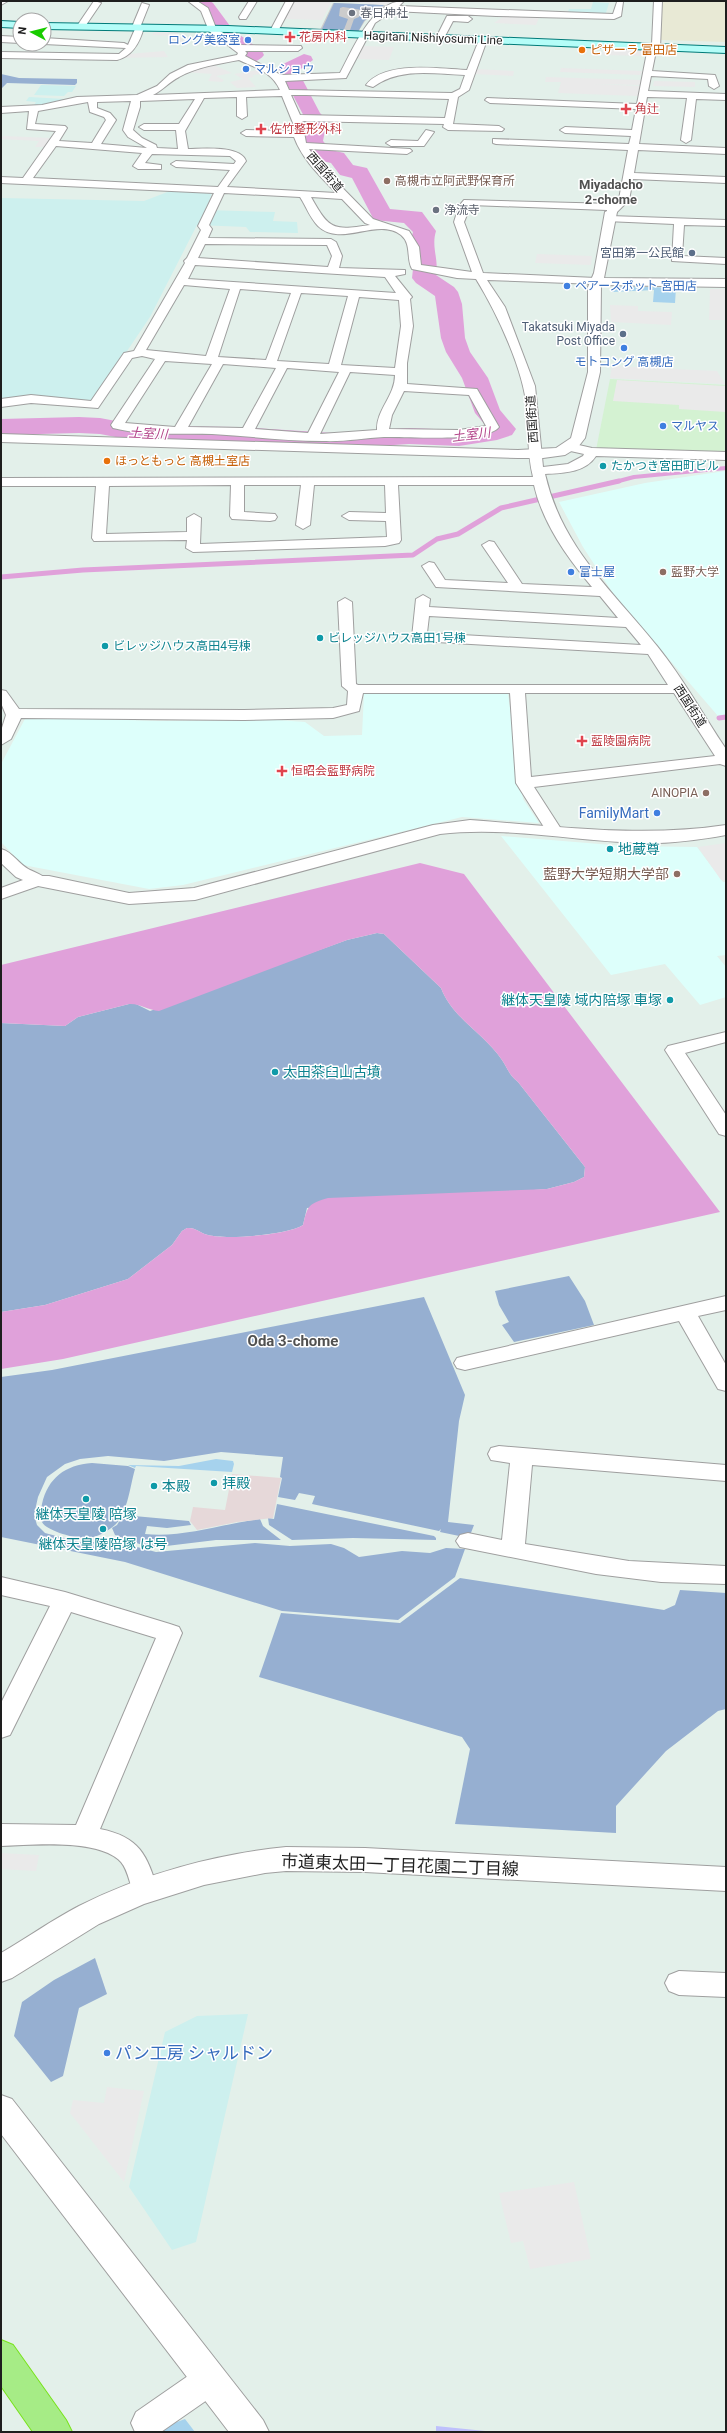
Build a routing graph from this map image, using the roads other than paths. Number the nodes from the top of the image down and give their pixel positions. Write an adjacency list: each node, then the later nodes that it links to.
1 (4, 1): 8 (street)
2 (192, 1): 21 (street)
3 (253, 1): 15 (street)
4 (290, 1): 23 (street)
5 (400, 1): 12 (street)
6 (658, 1): 31 (street)
7 (439, 2): 14 (street)
8 (1, 3)
9 (97, 3): 20 (street)
10 (501, 4): 16 (street)
11 (620, 4): 16 (street)
12 (390, 8): 14 (street); 24 (street)
13 (133, 10): 22 (street)
14 (428, 10): 16 (street)
15 (243, 17)
16 (491, 20): 25 (street); 28 (street)
17 (1, 24): 18 (main road)
18 (12, 25)
19 (52, 26): 20 (main road, Hagitani Nishiyosumi Line)
20 (81, 26): 22 (main road, Hagitani Nishiyosumi Line)
21 (221, 27): 22 (main road, Hagitani Nishiyosumi Line); 23 (main road, Hagitani Nishiyosumi Line); 34 (street); 34 (street)
22 (138, 28): 30 (street)
23 (274, 31): 24 (main road, Hagitani Nishiyosumi Line)
24 (365, 35): 25 (main road, Hagitani Nishiyosumi Line); 38 (street)
25 (440, 38): 28 (main road, Hagitani Nishiyosumi Line)
26 (1, 39): 27 (street)
27 (12, 40)
28 (482, 40): 31 (main road, Hagitani Nishiyosumi Line); 37 (street)
29 (52, 42): 30 (street)
30 (132, 47): 35 (street)
31 (654, 47): 33 (main road, Hagitani Nishiyosumi Line); 36 (street)
32 (298, 48): 34 (street)
33 (726, 50)
34 (244, 51): 38 (street); 50 (street)
35 (1, 55)
36 (648, 73): 40 (street); 44 (street)
37 (468, 77): 39 (street); 47 (street)
38 (279, 78): 42 (street, 西国街道)
39 (428, 78): 39 (street)
40 (714, 86)
41 (100, 87): 52 (street)
42 (286, 93): 43 (street); 46 (street); 59 (street, 西国街道)
43 (241, 94): 45 (street); 71 (street)
44 (645, 94): 48 (street); 54 (street)
45 (202, 95): 50 (street); 63 (street)
46 (404, 95): 47 (street); 60 (street)
47 (454, 96): 61 (street)
48 (692, 96): 49 (street); 70 (street)
49 (726, 97)
50 (137, 98): 52 (street); 57 (street)
51 (92, 99): 52 (street); 55 (street); 58 (street)
52 (103, 99)
53 (490, 100): 54 (street)
54 (642, 107): 69 (street)
55 (34, 109): 56 (street); 73 (street)
56 (1, 110)
57 (132, 116): 58 (street); 79 (street)
58 (109, 117): 74 (street)
59 (297, 118): 60 (street); 67 (street, 西国街道)
60 (396, 119): 61 (street)
61 (449, 121): 65 (street)
62 (144, 127): 63 (street)
63 (182, 127): 78 (street)
64 (372, 127): 67 (street)
65 (500, 129)
66 (564, 130): 69 (street)
67 (299, 131): 71 (street); 75 (street, 西国街道)
68 (429, 132): 77 (street)
69 (636, 133): 76 (street)
70 (686, 140)
71 (245, 141): 82 (street)
72 (496, 141): 76 (street)
73 (53, 143): 74 (street); 88 (street)
74 (96, 146): 79 (street)
75 (302, 146): 77 (street); 92 (street, 西国街道)
76 (633, 148): 81 (street); 85 (street)
77 (370, 149): 80 (street)
78 (183, 150): 79 (street); 82 (street)
79 (153, 151): 83 (street)
80 (407, 151)
81 (726, 152)
82 (232, 153): 84 (street)
83 (158, 167)
84 (236, 167): 89 (street); 90 (street)
85 (628, 176): 87 (street); 93 (street)
86 (1, 180): 88 (street)
87 (726, 180)
88 (25, 182): 89 (street)
89 (158, 188): 90 (street)
90 (220, 191): 91 (street); 97 (street)
91 (304, 195): 92 (street); 96 (street)
92 (346, 196): 96 (street, 西国街道)
93 (612, 213): 94 (street); 103 (street, 西国街道); 104 (street)
94 (679, 222): 95 (street); 99 (street)
95 (726, 224)
96 (380, 226): 100 (street, 西国街道)
97 (200, 241): 98 (street); 101 (street)
98 (190, 261): 101 (street); 105 (street)
99 (726, 262)
100 (416, 267): 102 (street); 103 (street)
101 (332, 271): 102 (street)
102 (388, 274): 110 (street)
103 (479, 276): 104 (street); 127 (street, 西国街道)
104 (596, 281): 106 (street); 125 (street)
105 (181, 282): 107 (street); 111 (street)
106 (726, 284)
107 (236, 286): 108 (street); 113 (street)
108 (297, 290): 109 (street); 114 (street)
109 (354, 294): 110 (street); 115 (street)
110 (406, 297): 117 (street)
111 (142, 353): 112 (street); 119 (street)
112 (162, 356): 113 (street); 120 (street)
113 (215, 360): 114 (street); 120 (street)
114 (276, 364): 115 (street); 121 (street)
115 (334, 368): 116 (street)
116 (346, 369): 117 (street); 123 (street)
117 (402, 372): 118 (street)
118 (400, 387): 122 (street); 122 (street)
119 (1, 403)
120 (179, 431): 121 (street)
121 (247, 432): 123 (street)
122 (383, 433): 123 (street)
123 (312, 437)
124 (1, 438): 127 (street)
125 (570, 447): 126 (street); 127 (street)
126 (592, 452): 128 (street); 129 (street)
127 (535, 454): 129 (street, 西国街道)
128 (726, 456)
129 (540, 476): 134 (street); 144 (street, 西国街道)
130 (103, 480): 131 (street); 133 (street); 140 (street)
131 (238, 480): 132 (street); 137 (street)
132 (308, 480): 134 (street); 139 (street)
133 (1, 482)
134 (391, 482): 136 (street)
135 (349, 516): 136 (street)
136 (392, 516): 140 (street)
137 (270, 517)
138 (194, 518): 140 (street)
139 (303, 525)
140 (192, 536)
141 (489, 545): 143 (street)
142 (429, 566): 143 (street)
143 (518, 588): 144 (street)
144 (605, 592): 147 (street, 西国街道)
145 (345, 602): 150 (street)
146 (529, 617): 147 (street); 148 (street); 148 (street)
147 (631, 623): 149 (street, 西国街道)
148 (538, 642): 149 (street)
149 (653, 650): 151 (street, 西国街道)
150 (356, 689): 152 (street); 154 (street)
151 (679, 689): 152 (street); 156 (street, 西国街道)
152 (517, 690): 157 (street)
153 (1, 694): 154 (street)
154 (15, 713): 155 (street)
155 (1, 740)
156 (726, 760): 157 (street)
157 (524, 783): 159 (street)
158 (726, 830): 159 (street)
159 (555, 832): 161 (street)
160 (1, 854): 161 (street)
161 (38, 880): 162 (street)
162 (1, 894)
163 (726, 1037): 164 (street)
164 (726, 1130)
165 (726, 1304): 166 (street)
166 (685, 1312): 167 (street); 168 (street)
167 (465, 1363)
168 (726, 1384)
169 (499, 1454): 170 (street)
170 (522, 1456): 171 (street); 173 (street)
171 (726, 1473)
172 (468, 1541): 173 (street)
173 (513, 1550): 174 (street)
174 (726, 1575)
175 (1, 1586): 176 (street)
176 (65, 1601): 177 (street); 179 (street)
177 (1, 1728)
178 (1, 1835): 179 (street)
179 (84, 1837): 181 (street)
180 (726, 1879): 181 (street, 市道東太田一丁目花園二丁目線)
181 (145, 1891): 182 (street, 市道東太田一丁目花園二丁目線)
182 (1, 1969)
183 (679, 1983): 184 (street)
184 (726, 1985)
185 (1, 2109): 187 (street)
186 (1, 2357): 189 (highway)
187 (209, 2380): 188 (street); 190 (street)
188 (147, 2423)
189 (54, 2432)
190 (251, 2432)

